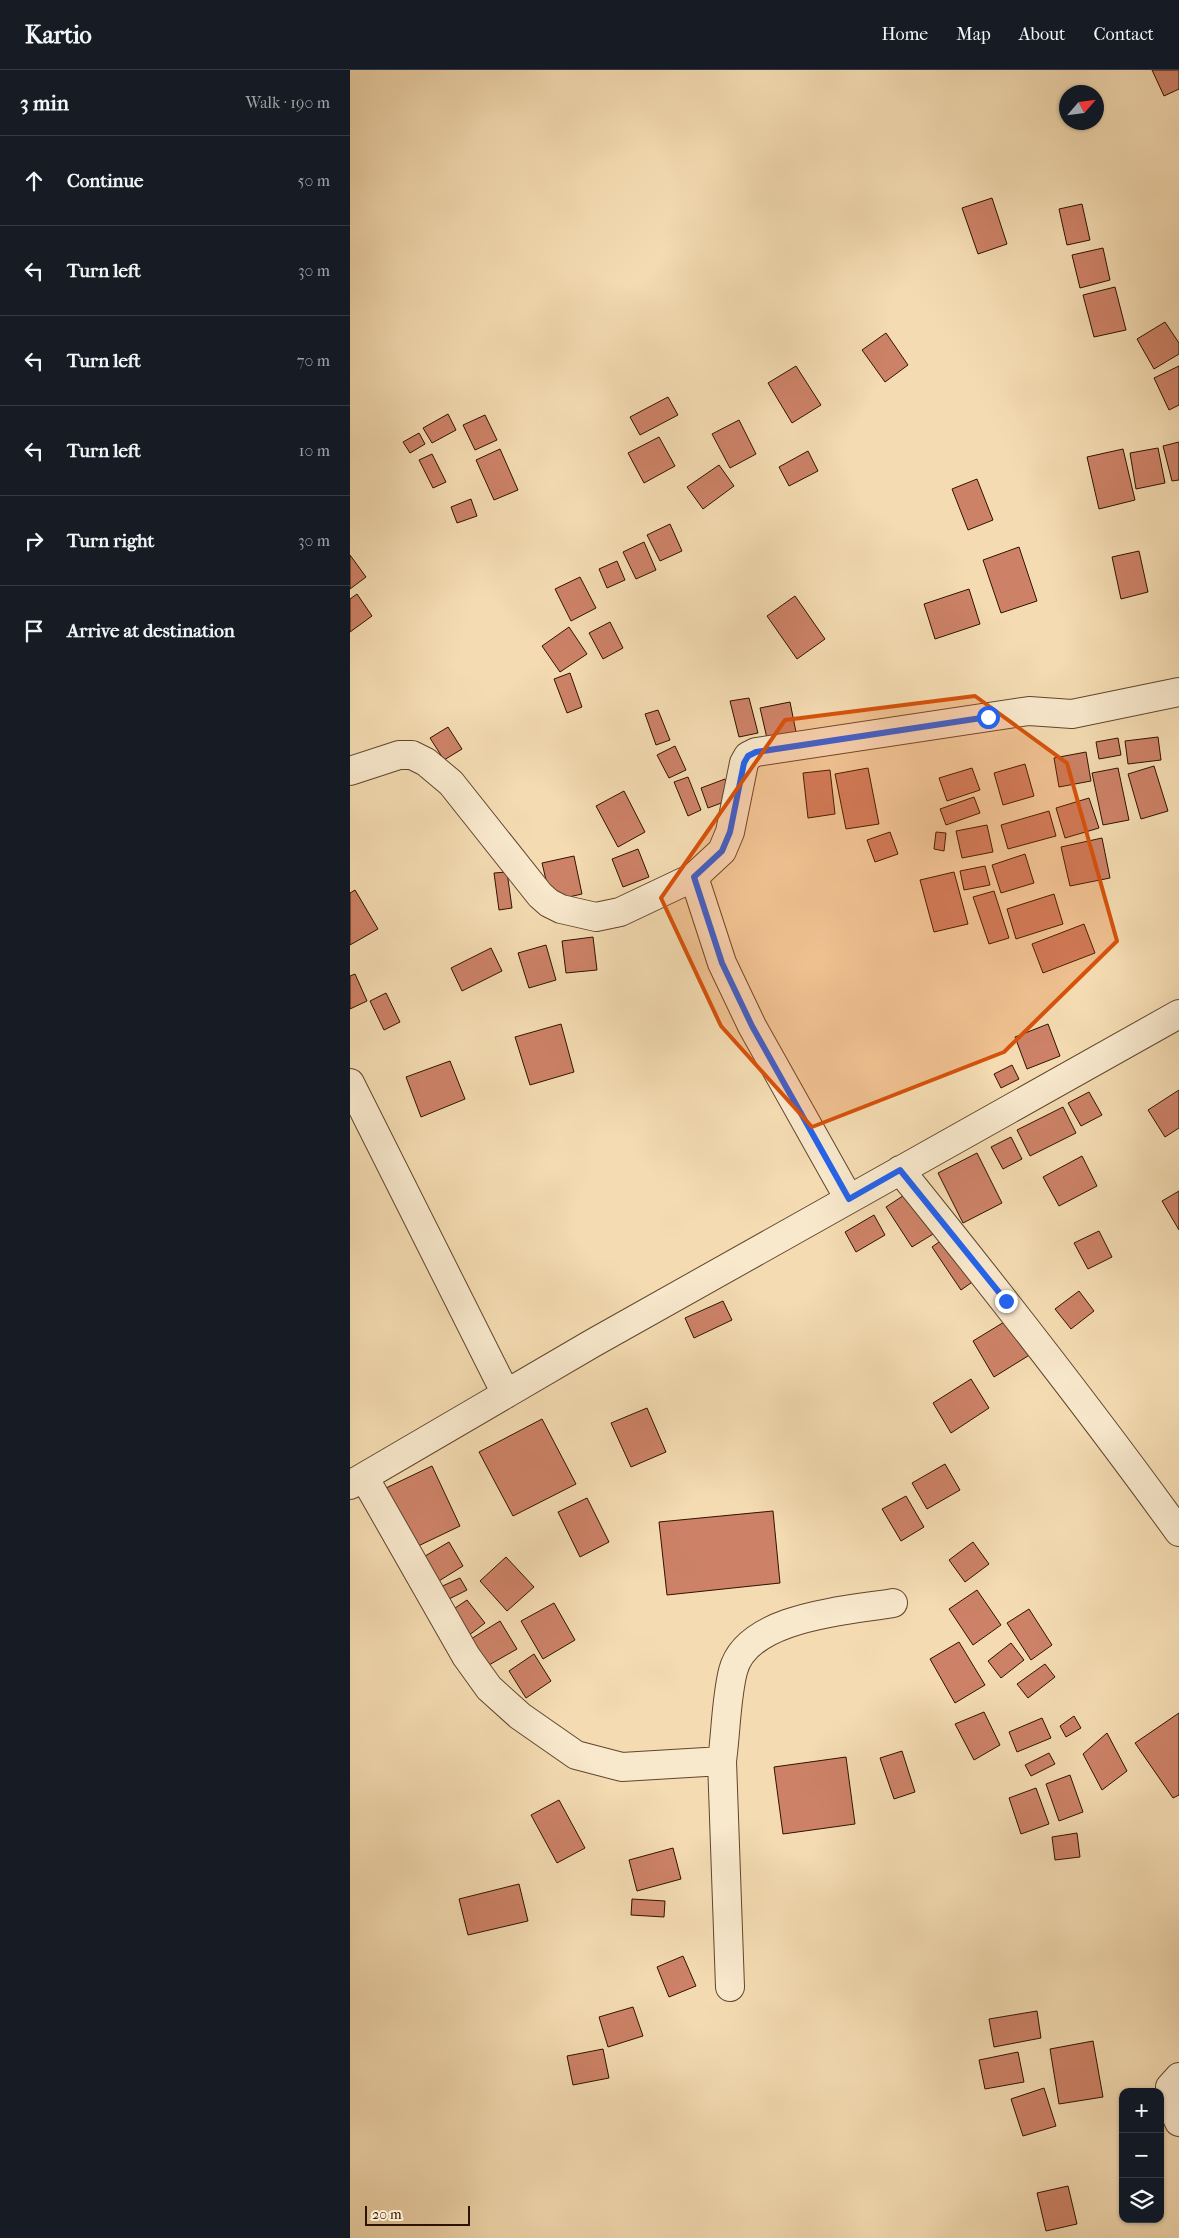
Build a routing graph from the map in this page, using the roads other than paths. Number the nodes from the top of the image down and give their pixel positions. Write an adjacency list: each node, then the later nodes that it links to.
1 (1179, 692): 3 (street)
2 (350, 771): 3 (street)
3 (694, 877): 7 (street)
4 (1179, 1014): 6 (street)
5 (350, 1083): 8 (street)
6 (900, 1170): 7 (street); 10 (street)
7 (849, 1199): 8 (street)
8 (506, 1394): 9 (street)
9 (357, 1481): 12 (street)
10 (1179, 1532)
11 (893, 1603): 12 (street)
12 (722, 1761): 13 (street)
13 (730, 1987)
14 (1179, 2076): 15 (street)
15 (1179, 2122)

